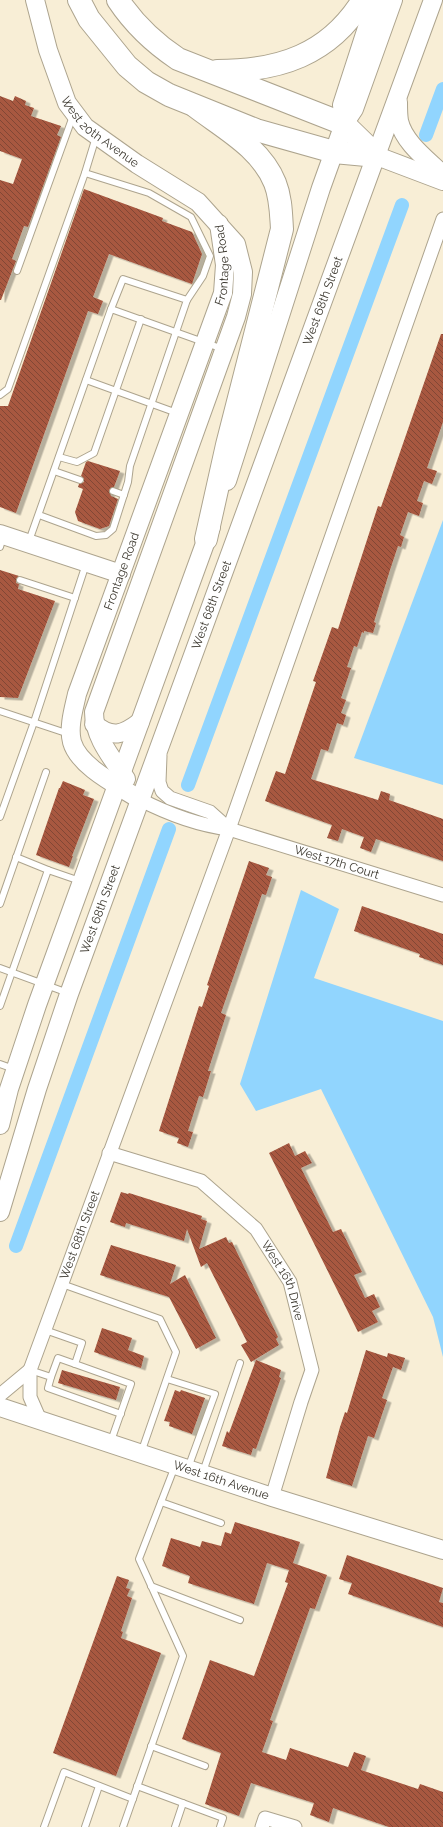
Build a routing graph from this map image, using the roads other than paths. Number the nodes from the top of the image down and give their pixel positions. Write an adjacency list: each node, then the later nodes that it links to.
1 (35, 0): 11 (main road, West 20th Avenue)
2 (79, 0): 10 (highway)
3 (118, 0): 8 (highway)
4 (363, 0): 8 (highway)
5 (376, 0): 12 (main road)
6 (393, 0): 12 (main road)
7 (433, 0): 9 (main road, West 68th Street)
8 (204, 70): 12 (highway)
9 (398, 97): 15 (main road, West 68th Street); 17 (main road)
10 (196, 107): 14 (highway); 40 (highway)
11 (74, 113): 13 (main road, West 20th Avenue); 21 (lane)
12 (344, 124): 14 (main road); 15 (highway)
13 (97, 136): 16 (lane); 20 (main road, West 20th Avenue)
14 (334, 152): 15 (highway); 40 (main road)
15 (377, 156): 18 (main road); 52 (main road, West 68th Street)
16 (85, 173): 22 (lane); 30 (lane)
17 (443, 175)
18 (443, 181)
19 (443, 219): 57 (street, West 68th Street)
20 (219, 224): 26 (main road, Frontage Road); 27 (main road, Frontage Road)
21 (17, 271)
22 (187, 300): 23 (lane); 25 (lane)
23 (111, 309): 24 (lane); 28 (lane)
24 (141, 320): 25 (lane); 29 (lane)
25 (177, 332): 26 (lane); 31 (lane)
26 (205, 342): 27 (lane); 32 (main road, Frontage Road)
27 (224, 349): 46 (main road, Frontage Road)
28 (86, 380): 29 (lane); 33 (lane)
29 (116, 390): 31 (lane); 33 (lane)
30 (0, 395)
31 (152, 403): 32 (lane); 37 (lane)
32 (179, 413): 43 (main road, Frontage Road)
33 (59, 457): 34 (lane)
34 (54, 471): 35 (lane); 38 (lane)
35 (80, 480)
36 (112, 491): 37 (lane)
37 (124, 495): 38 (lane)
38 (39, 515): 41 (lane)
39 (1, 539): 41 (main road)
40 (206, 539): 49 (main road)
41 (29, 544): 42 (main road)
42 (86, 563): 43 (main road); 45 (lane)
43 (121, 574): 46 (main road); 51 (main road, Frontage Road)
44 (20, 580): 45 (lane)
45 (75, 598): 48 (lane)
46 (130, 609): 50 (main road, Frontage Road)
47 (0, 711): 48 (lane)
48 (34, 722): 51 (lane); 56 (lane)
49 (140, 722): 50 (main road); 54 (main road)
50 (94, 724): 54 (main road)
51 (72, 739): 54 (main road)
52 (160, 743): 55 (main road, West 68th Street); 57 (street, West 17th Court)
53 (46, 772): 58 (lane)
54 (119, 778): 55 (main road); 60 (main road)
55 (139, 799): 57 (street, West 17th Court); 66 (main road, West 68th Street)
56 (0, 817)
57 (230, 829): 61 (street, West 17th Court); 70 (street, West 68th Street)
58 (16, 857): 59 (lane); 62 (lane)
59 (48, 870): 60 (lane); 64 (lane)
60 (82, 882): 65 (main road)
61 (443, 895)
62 (0, 904)
63 (0, 968): 64 (lane)
64 (12, 972): 65 (lane); 67 (lane)
65 (45, 984): 66 (lane); 68 (main road)
66 (69, 994): 71 (main road, West 68th Street)
67 (0, 1006)
68 (8, 1067): 69 (main road)
69 (0, 1125)
70 (109, 1153): 72 (street, West 68th Street); 86 (street, West 16th Drive)
71 (0, 1212)
72 (62, 1284): 73 (street, West 68th Street); 78 (lane)
73 (45, 1330): 75 (lane); 76 (street, West 68th Street)
74 (240, 1363): 85 (lane)
75 (75, 1364): 77 (lane); 81 (lane)
76 (30, 1370): 77 (lane); 79 (street, West 68th Street); 82 (street, West 68th Street)
77 (51, 1377): 81 (lane)
78 (167, 1379): 84 (lane); 85 (lane)
79 (0, 1395)
80 (0, 1406): 82 (main road, West 16th Avenue)
81 (121, 1414): 83 (lane)
82 (40, 1420): 83 (main road, West 16th Avenue)
83 (110, 1443): 84 (main road, West 16th Avenue)
84 (141, 1453): 85 (main road, West 16th Avenue)
85 (189, 1469): 86 (main road, West 16th Avenue); 87 (lane)
86 (272, 1497): 89 (main road, West 16th Avenue)
87 (161, 1502): 88 (lane); 90 (lane)
88 (221, 1523)
89 (443, 1550)
90 (151, 1586): 91 (lane); 92 (lane)
91 (240, 1620)
92 (151, 1746): 93 (lane); 95 (lane)
93 (205, 1766)
94 (99, 1786): 96 (lane); 99 (lane); 100 (lane)
95 (137, 1786): 96 (lane); 97 (lane)
96 (133, 1799): 101 (lane)
97 (183, 1803): 102 (lane); 103 (lane)
98 (263, 1822): 104 (street)
99 (44, 1827)
100 (85, 1827)
101 (123, 1827)
102 (175, 1827)
103 (220, 1827)
104 (295, 1827)

